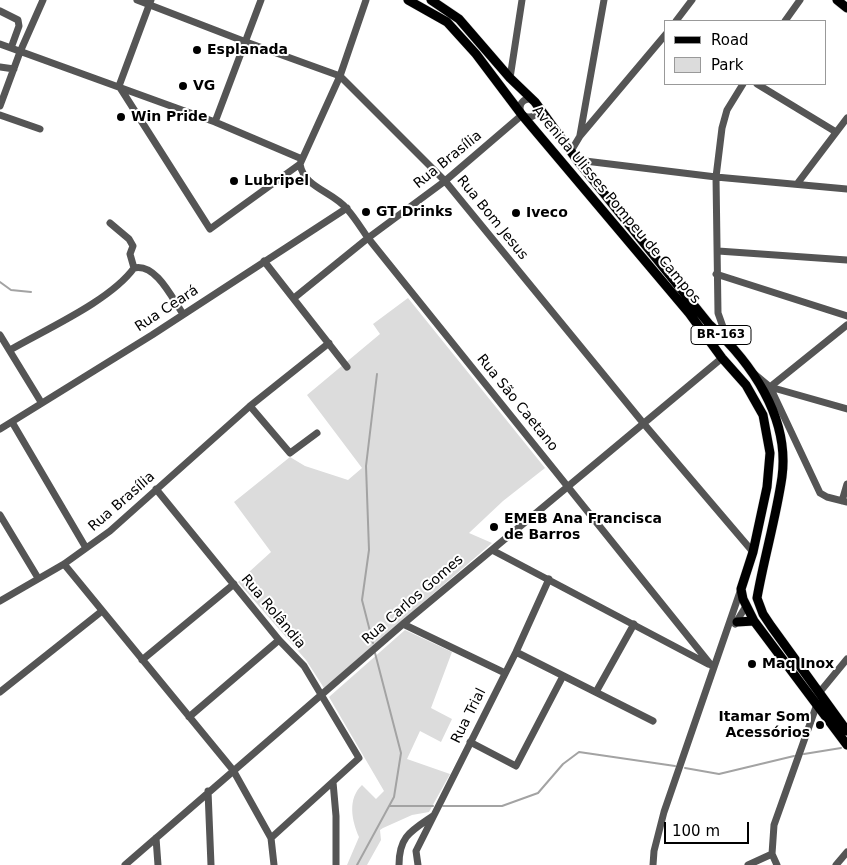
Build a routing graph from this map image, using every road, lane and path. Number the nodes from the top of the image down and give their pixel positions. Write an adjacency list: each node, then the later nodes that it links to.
1 (43, 0): 21 (street)
2 (137, 0): 12 (street, Rua Bom Jesus)
3 (261, 0): 18 (street)
4 (366, 0): 24 (street)
5 (408, 0): 32 (main road, Avenida Ulisses Pompeu de Campos / BR-163)
6 (432, 0): 25 (main road, Avenida Ulisses Pompeu de Campos / BR-163)
7 (522, 0): 25 (street)
8 (604, 0): 37 (street)
9 (692, 0): 15 (street)
10 (800, 0): 16 (street)
11 (837, 0): 13 (main road)
12 (151, 2): 18 (street, Rua Bom Jesus); 28 (street)
13 (847, 8)
14 (0, 11): 20 (street)
15 (677, 20)
16 (786, 20)
17 (664, 36): 37 (street)
18 (246, 42): 24 (street, Rua Bom Jesus); 34 (street)
19 (0, 44): 20 (street)
20 (11, 48): 21 (street)
21 (20, 52): 23 (street); 28 (street)
22 (0, 67): 23 (street)
23 (14, 69): 30 (street)
24 (340, 76): 40 (street); 42 (street, Rua Bom Jesus)
25 (510, 78): 29 (main road, Avenida Ulisses Pompeu de Campos / BR-163)
26 (742, 85): 41 (street)
27 (759, 85): 36 (street)
28 (118, 86): 34 (street); 40 (street)
29 (535, 102): 32 (street); 32 (street); 38 (main road, Avenida Ulisses Pompeu de Campos / BR-163)
30 (0, 106)
31 (0, 115): 35 (street)
32 (522, 115): 42 (street, Rua Brasília); 63 (main road, Avenida Ulisses Pompeu de Campos / BR-163)
33 (847, 118): 36 (street)
34 (215, 122): 40 (street)
35 (40, 129)
36 (836, 132): 43 (street)
37 (580, 136): 38 (street)
38 (571, 151): 39 (main road, Avenida Ulisses Pompeu de Campos / BR-163)
39 (577, 160): 41 (street); 57 (main road, Avenida Ulisses Pompeu de Campos / BR-163)
40 (301, 161): 45 (street, Rua São Caetano)
41 (716, 177): 43 (street); 48 (street)
42 (445, 181): 47 (street, Rua Brasília); 71 (street, Rua Bom Jesus)
43 (797, 184): 44 (street)
44 (847, 189)
45 (347, 208): 47 (street, Rua São Caetano); 50 (street, Rua Ceará)
46 (110, 223): 51 (street)
47 (368, 238): 53 (street, Rua Brasília); 75 (street, Rua São Caetano)
48 (718, 252): 49 (street); 52 (street)
49 (847, 260)
50 (264, 261): 53 (street); 55 (street, Rua Ceará)
51 (134, 268): 55 (street); 62 (street)
52 (716, 274): 54 (street); 56 (street)
53 (294, 298): 61 (street)
54 (718, 312): 57 (street); 60 (street)
55 (183, 314): 67 (street, Rua Ceará)
56 (847, 316)
57 (709, 324): 60 (main road, Avenida Ulisses Pompeu de Campos / BR-163)
58 (847, 325): 66 (street)
59 (0, 335): 62 (street)
60 (728, 341): 63 (main road); 65 (main road, Avenida Ulisses Pompeu de Campos / BR-163)
61 (329, 344): 64 (street); 68 (street, Rua Brasília)
62 (10, 350): 67 (street)
63 (722, 358): 71 (street, Rua Carlos Gomes); 81 (main road, Avenida Ulisses Pompeu de Campos / BR-163)
64 (347, 367)
65 (752, 372): 66 (street); 83 (main road, Avenida Ulisses Pompeu de Campos / BR-163)
66 (770, 387): 69 (street); 77 (street)
67 (42, 402): 70 (street, Rua Ceará)
68 (250, 406): 73 (street); 76 (street, Rua Brasília)
69 (847, 409)
70 (12, 422): 72 (street, Rua Ceará); 79 (street)
71 (644, 424): 75 (street, Rua Carlos Gomes); 81 (street, Rua Bom Jesus)
72 (0, 429)
73 (317, 434)
74 (847, 484): 77 (street)
75 (569, 488): 80 (street, Rua Carlos Gomes); 101 (street, Rua São Caetano)
76 (156, 489): 79 (street, Rua Brasília); 86 (street, Rua Rolândia)
77 (844, 501)
78 (0, 515): 84 (street)
79 (86, 548): 82 (street, Rua Brasília)
80 (492, 550): 85 (street); 94 (street, Rua Carlos Gomes)
81 (753, 552): 83 (main road); 87 (main road, Avenida Ulisses Pompeu de Campos / BR-163)
82 (64, 564): 84 (street, Rua Brasília); 91 (street)
83 (763, 564): 88 (main road, Avenida Ulisses Pompeu de Campos / BR-163)
84 (38, 578): 89 (street, Rua Brasília)
85 (549, 579): 95 (street); 98 (street, Rua Trial)
86 (234, 584): 96 (street, Rua Rolândia); 100 (street)
87 (742, 589): 90 (main road, Avenida Ulisses Pompeu de Campos / BR-163); 97 (street)
88 (757, 598): 90 (main road); 106 (main road)
89 (0, 601)
90 (746, 606): 92 (main road, Avenida Ulisses Pompeu de Campos / BR-163); 93 (street)
91 (102, 611): 100 (street); 104 (street)
92 (754, 621): 93 (main road); 108 (main road, Avenida Ulisses Pompeu de Campos / BR-163)
93 (737, 622): 97 (street)
94 (403, 624): 102 (street); 107 (street, Rua Carlos Gomes)
95 (634, 624): 101 (street); 105 (street)
96 (279, 640): 107 (street, Rua Rolândia); 109 (street)
97 (725, 642): 101 (street)
98 (516, 652): 102 (street, Rua Trial); 103 (street)
99 (847, 659): 106 (street)
100 (142, 660): 109 (street)
101 (713, 666): 129 (street)
102 (505, 673): 112 (street, Rua Trial)
103 (563, 676): 105 (street); 112 (street)
104 (0, 692)
105 (596, 692): 110 (street)
106 (819, 693): 111 (main road)
107 (323, 695): 114 (street, Rua Carlos Gomes); 115 (street, Rua Rolândia)
108 (816, 707): 113 (main road, Avenida Ulisses Pompeu de Campos / BR-163); 121 (street)
109 (189, 717): 114 (street)
110 (653, 721)
111 (847, 731)
112 (470, 742): 117 (street, Rua Trial)
113 (847, 745)
114 (233, 770): 116 (street, Rua Carlos Gomes); 119 (street)
115 (333, 782): 119 (street); 126 (street)
116 (208, 791): 118 (street, Rua Carlos Gomes); 124 (street)
117 (433, 816): 127 (street); 128 (street, Rua Trial)
118 (156, 838): 122 (street, Rua Carlos Gomes); 123 (street)
119 (272, 838): 125 (street)
120 (847, 852): 132 (street)
121 (772, 854): 130 (street); 131 (street)
122 (125, 865)
123 (158, 865)
124 (211, 865)
125 (274, 865)
126 (336, 865)
127 (399, 865)
128 (418, 865)
129 (652, 865)
130 (748, 865)
131 (777, 865)
132 (836, 865)

